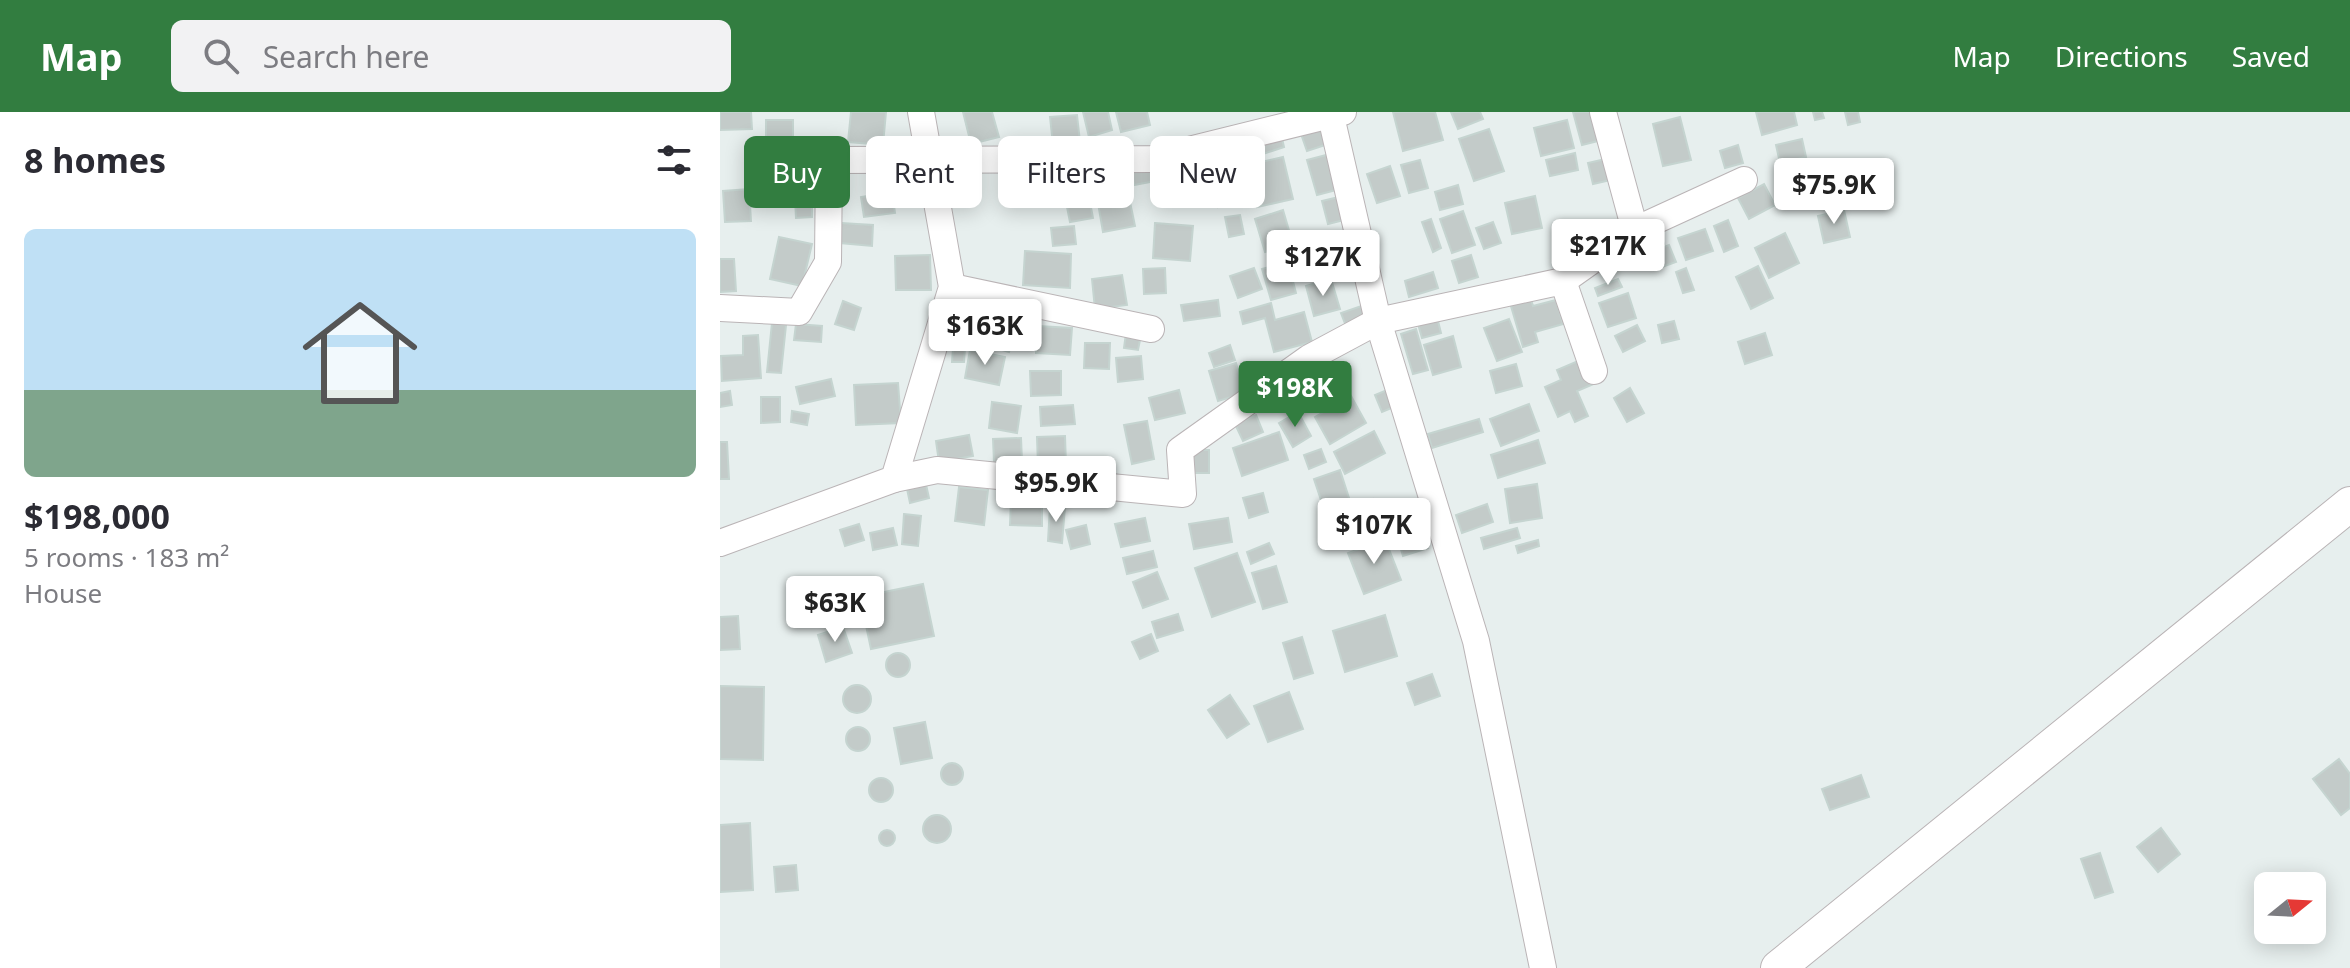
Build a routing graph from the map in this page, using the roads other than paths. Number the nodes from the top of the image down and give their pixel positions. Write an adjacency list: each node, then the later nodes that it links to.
1 (921, 112): 4 (street)
2 (1603, 112): 9 (street)
3 (1334, 113): 6 (street); 13 (street)
4 (925, 136)
5 (866, 161): 12 (street)
6 (982, 161)
7 (1744, 180): 9 (street)
8 (938, 208): 11 (street)
9 (1635, 230): 10 (street)
10 (1563, 281): 13 (street); 15 (street)
11 (952, 287): 14 (street); 16 (street)
12 (720, 308)
13 (1378, 321): 16 (street); 19 (street)
14 (1151, 329)
15 (1594, 371)
16 (894, 479): 18 (street)
17 (2350, 504): 20 (street)
18 (720, 543)
19 (1543, 968)
20 (1778, 968)

